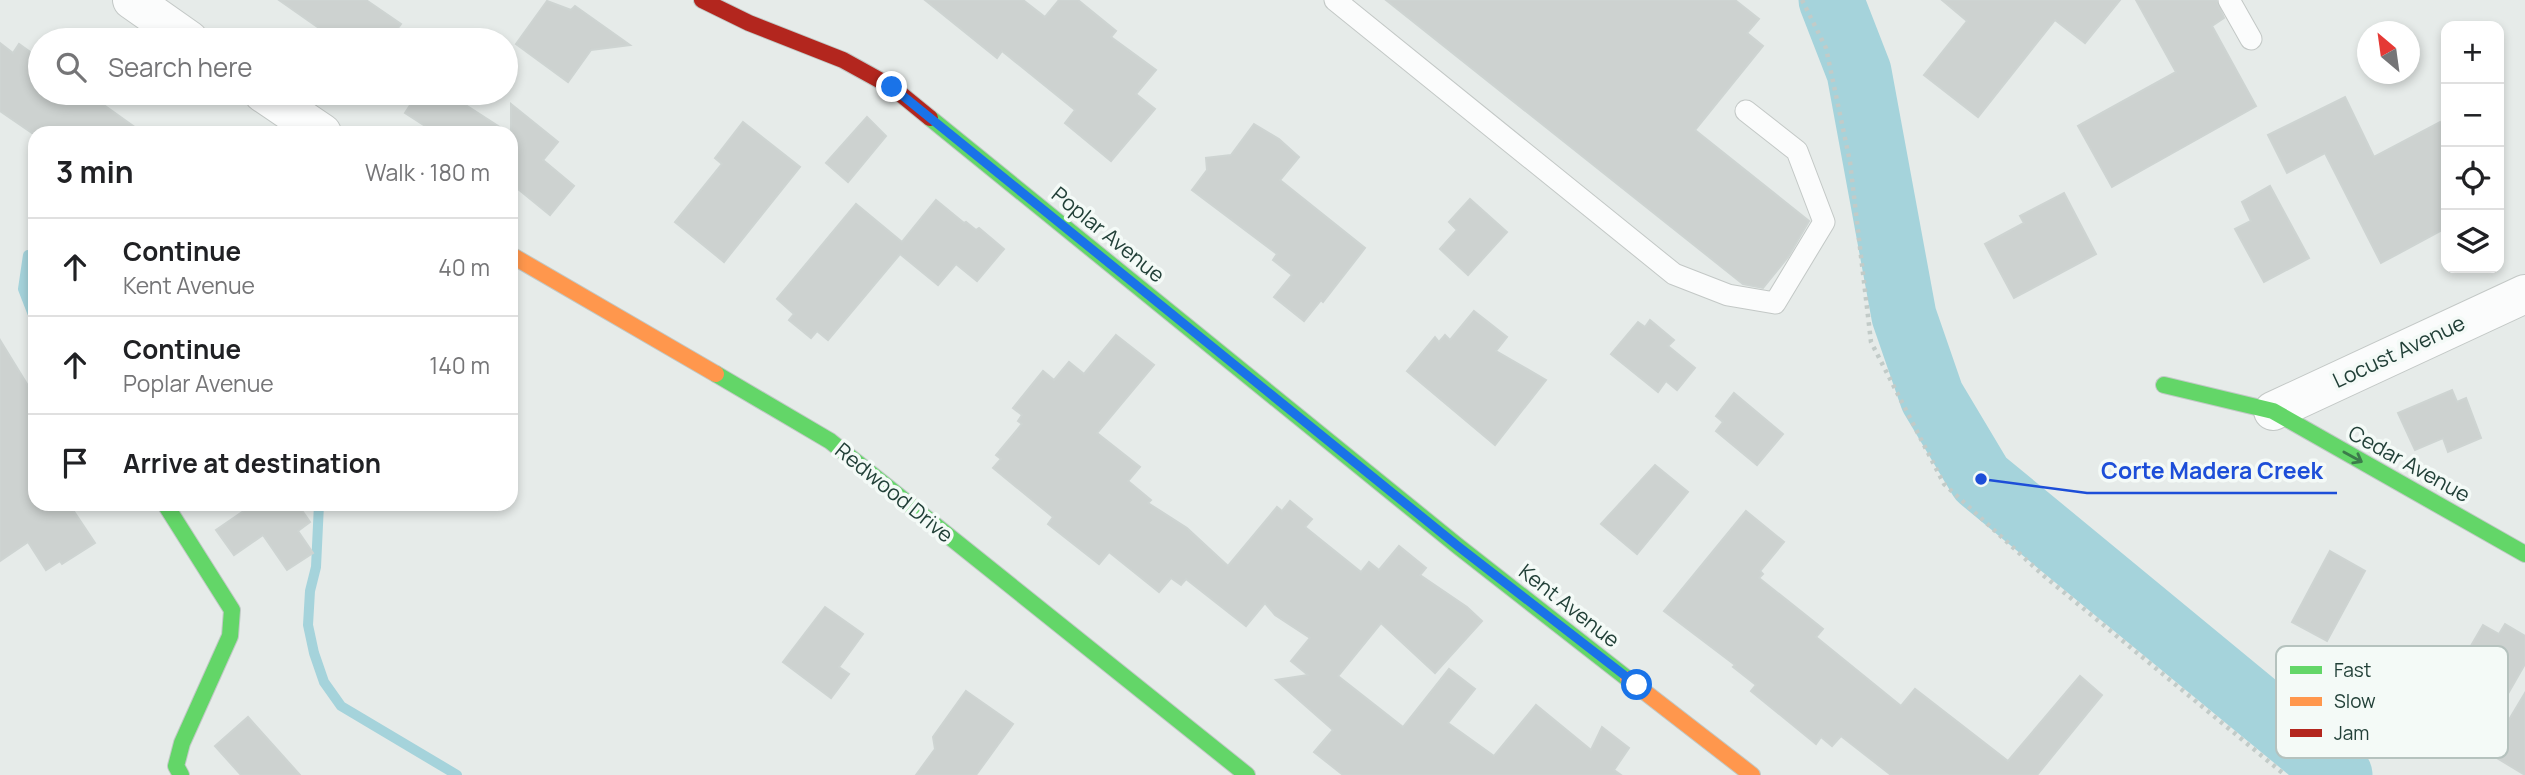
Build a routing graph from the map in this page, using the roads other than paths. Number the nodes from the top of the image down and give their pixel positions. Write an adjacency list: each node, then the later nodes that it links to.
1 (132, 0): 5 (street)
2 (702, 0): 15 (street, Poplar Avenue)
3 (1335, 0): 8 (lane)
4 (2229, 0): 6 (lane)
5 (172, 28)
6 (2251, 39)
7 (281, 105): 9 (street)
8 (1746, 111)
9 (312, 126)
10 (518, 260): 18 (street, Redwood Drive)
11 (2525, 294): 13 (street, Locust Avenue)
12 (2164, 385): 13 (street, Cedar Avenue)
13 (2273, 411): 16 (street, Cedar Avenue, one-way to 16)
14 (169, 511): 17 (street)
15 (1459, 547): 19 (street, Kent Avenue)
16 (2525, 554)
17 (181, 775)
18 (1247, 775)
19 (1752, 775)

